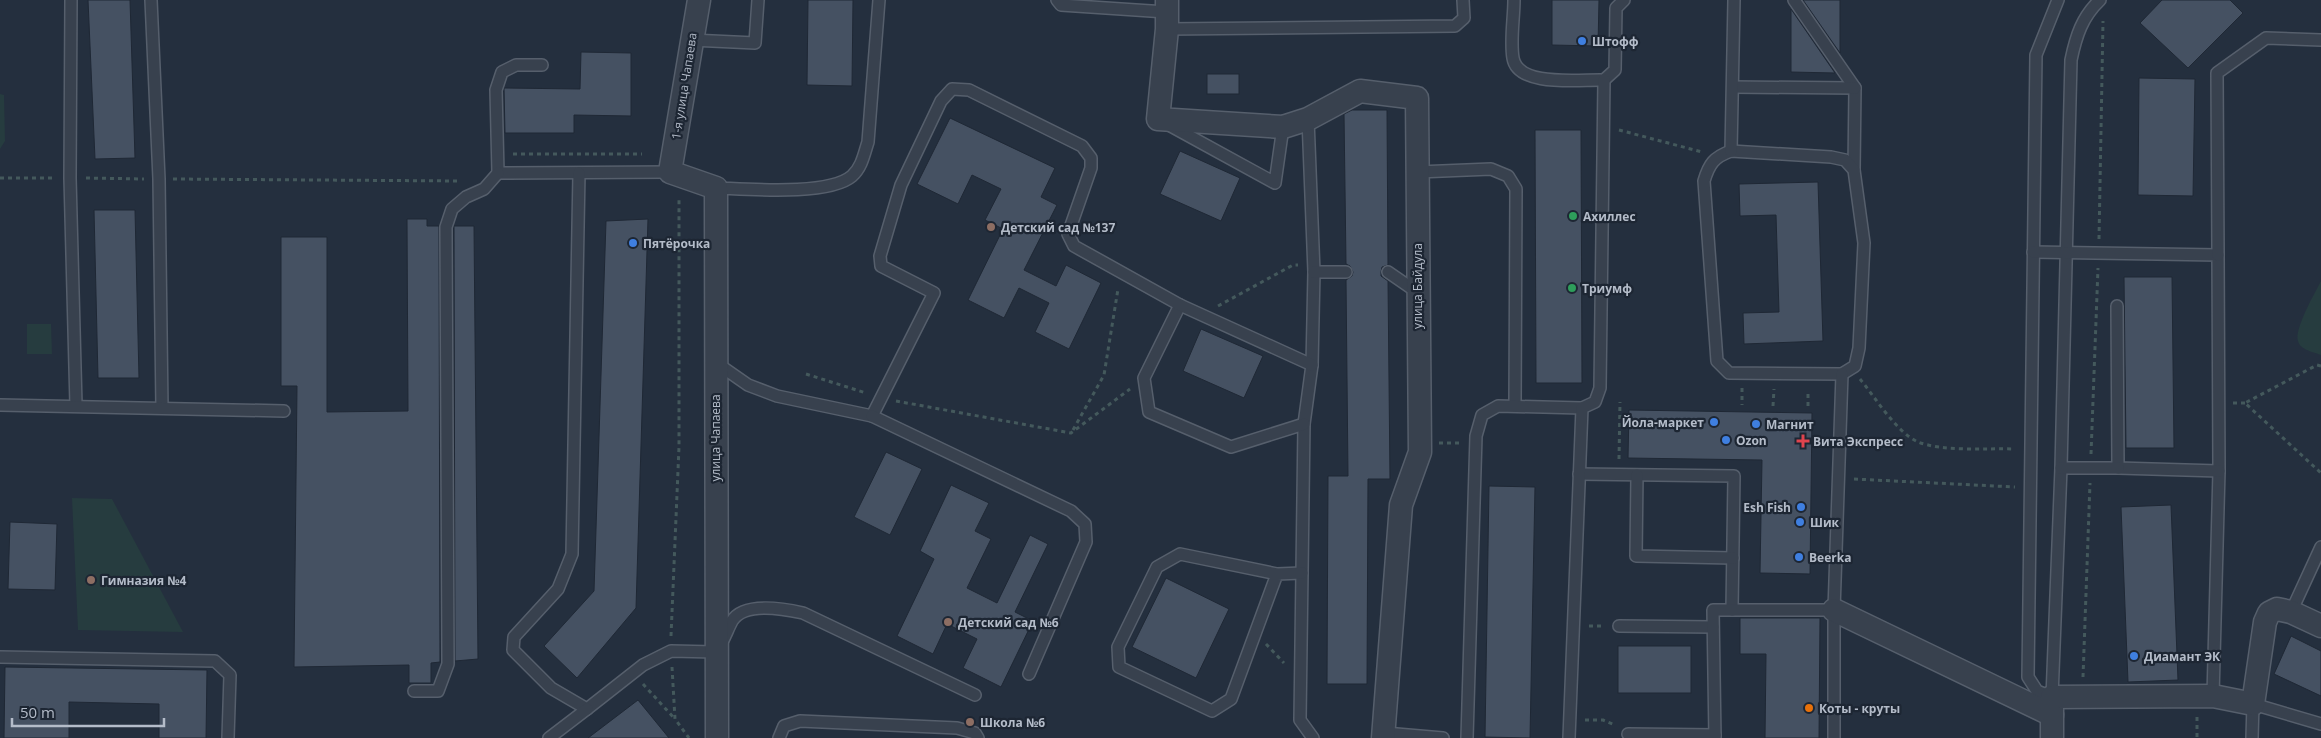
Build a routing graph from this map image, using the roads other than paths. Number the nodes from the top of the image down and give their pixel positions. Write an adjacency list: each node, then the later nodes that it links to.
1 (70, 0): 44 (lane)
2 (151, 0): 46 (lane)
3 (699, 0): 15 (street, 1-я улица Чапаева)
4 (758, 0): 15 (lane)
5 (879, 0): 30 (lane)
6 (1057, 0): 14 (lane)
7 (1463, 0): 14 (lane)
8 (1514, 0): 18 (lane)
9 (1624, 0): 18 (lane)
10 (1734, 0): 19 (lane)
11 (1794, 0): 20 (lane)
12 (2058, 0): 31 (lane)
13 (2100, 0): 32 (lane)
14 (1167, 14): 21 (street)
15 (691, 40): 25 (street, 1-я улица Чапаева)
16 (2321, 40): 33 (lane)
17 (542, 65): 29 (lane)
18 (1604, 80): 47 (lane)
19 (1733, 87): 20 (lane); 24 (lane)
20 (1855, 88): 26 (lane)
21 (1158, 119): 23 (street, улица Байдула); 23 (lane)
22 (1308, 119): 23 (street, улица Байдула); 27 (street, улица Байдула); 34 (lane)
23 (1283, 127)
24 (1731, 151): 26 (lane); 42 (lane)
25 (674, 167): 28 (lane); 30 (street)
26 (1854, 170): 42 (lane)
27 (1418, 172): 37 (street, улица Байдула); 45 (lane)
28 (579, 174): 29 (lane); 74 (lane)
29 (494, 177): 69 (lane)
30 (716, 188): 40 (street, улица Чапаева)
31 (2033, 252): 32 (lane); 73 (lane)
32 (2065, 253): 33 (lane); 51 (lane)
33 (2218, 255): 53 (lane)
34 (1314, 269): 35 (lane); 41 (lane)
35 (1346, 272)
36 (1388, 272): 37 (lane)
37 (1417, 292): 77 (street, улица Байдула)
38 (1180, 305): 41 (lane); 49 (lane); 50 (lane)
39 (2118, 306): 52 (lane)
40 (715, 362): 49 (lane); 66 (street, улица Чапаева)
41 (1312, 364): 50 (lane)
42 (1846, 371): 61 (lane)
43 (0, 405): 44 (lane)
44 (76, 405): 46 (lane)
45 (1515, 405): 47 (lane); 86 (lane)
46 (162, 408): 48 (lane)
47 (1582, 408): 54 (lane)
48 (284, 412)
49 (872, 416): 68 (lane)
50 (1304, 424): 59 (lane)
51 (2061, 468): 52 (lane); 73 (lane)
52 (2118, 468): 53 (lane)
53 (2219, 471): 71 (lane)
54 (1580, 474): 55 (lane); 87 (lane)
55 (1637, 475): 57 (lane); 57 (lane)
56 (2321, 547): 62 (lane)
57 (1733, 558): 60 (lane)
58 (1277, 574): 58 (lane); 59 (lane)
59 (1302, 574): 84 (lane)
60 (1732, 610): 61 (lane); 65 (lane)
61 (1834, 610): 73 (street); 88 (lane)
62 (2291, 612): 64 (street); 72 (street)
63 (1619, 626): 65 (lane)
64 (2321, 626)
65 (1713, 627): 78 (lane)
66 (715, 652): 70 (lane); 74 (lane); 81 (street, улица Чапаева)
67 (0, 657): 79 (lane)
68 (1028, 674)
69 (414, 691)
70 (975, 695)
71 (2213, 696): 72 (street); 73 (street)
72 (2253, 704): 75 (lane); 90 (lane)
73 (2052, 706): 89 (street)
74 (587, 709): 80 (lane)
75 (2321, 724)
76 (1628, 734): 78 (lane)
77 (1384, 736): 85 (lane)
78 (1715, 737)
79 (228, 738)
80 (549, 738)
81 (717, 738)
82 (779, 738): 83 (lane)
83 (978, 738)
84 (1313, 738)
85 (1443, 738)
86 (1467, 738)
87 (1569, 738)
88 (1834, 738)
89 (2052, 738)
90 (2252, 738)

